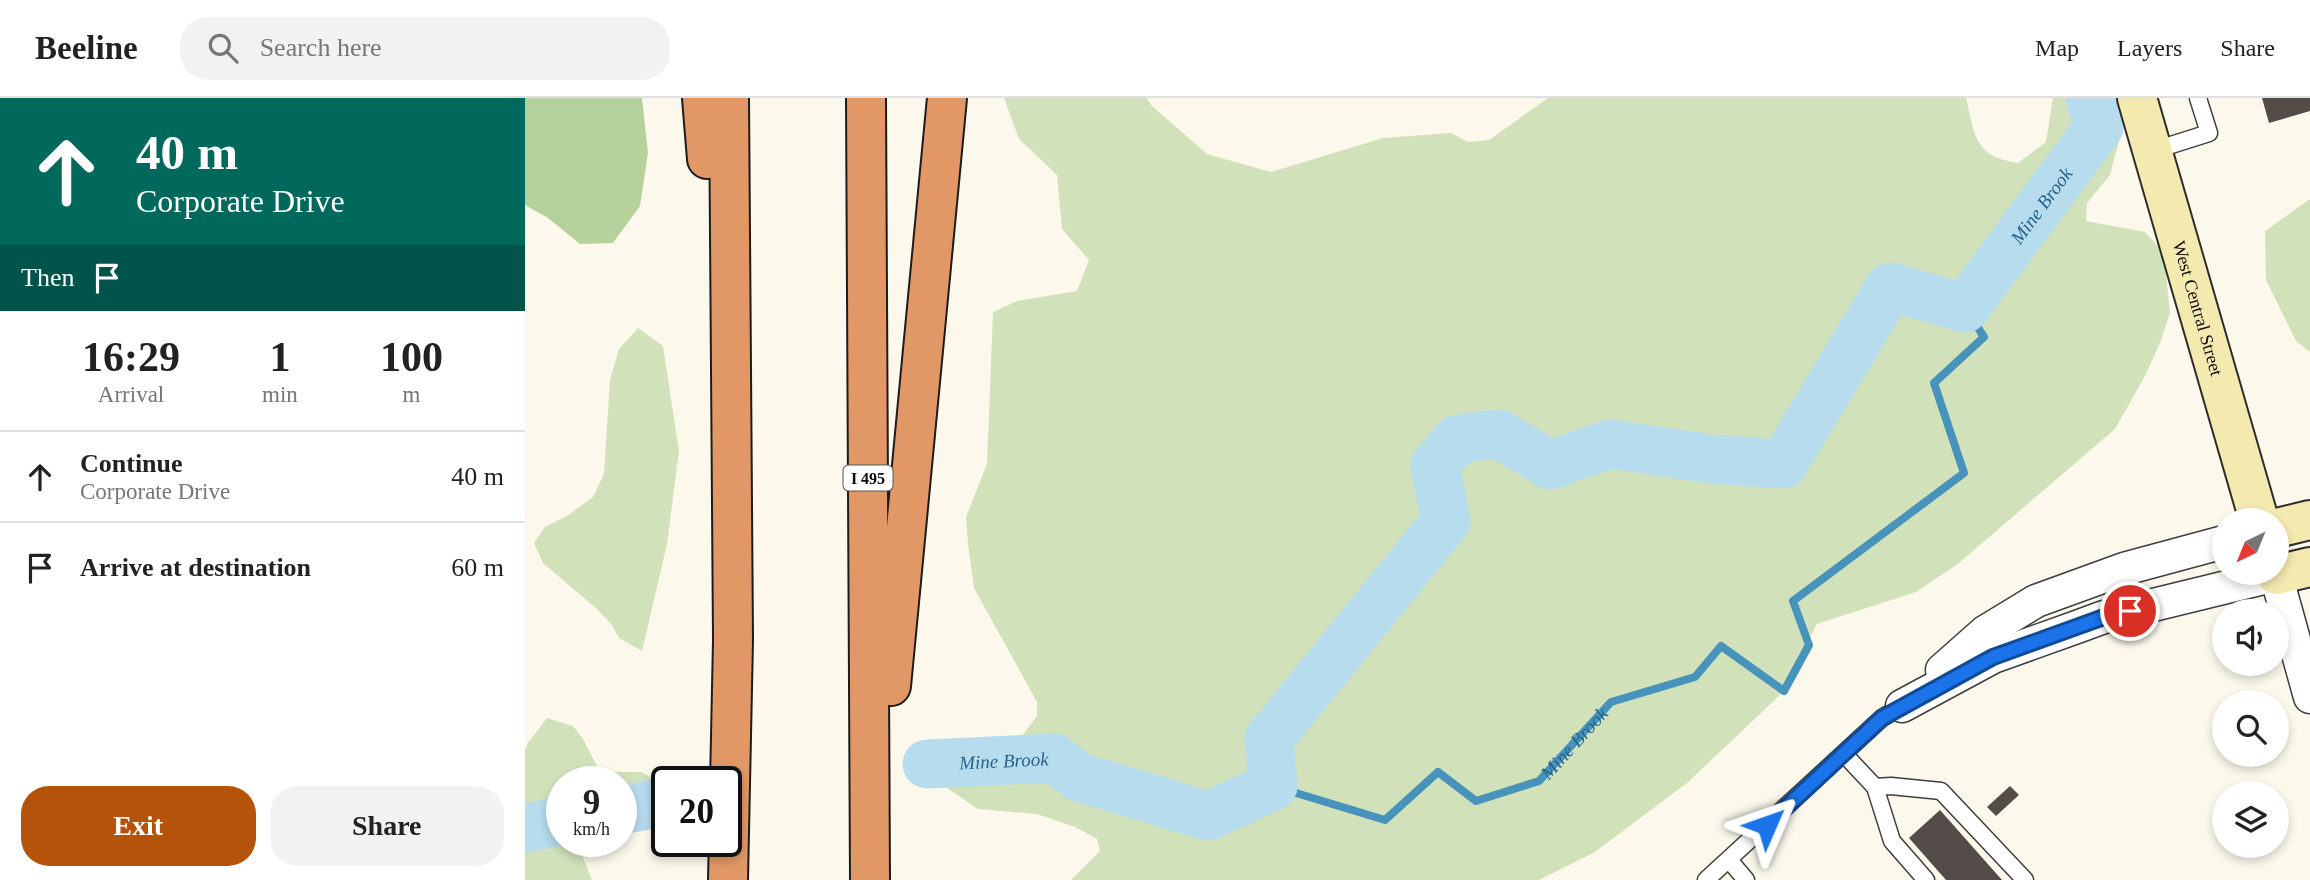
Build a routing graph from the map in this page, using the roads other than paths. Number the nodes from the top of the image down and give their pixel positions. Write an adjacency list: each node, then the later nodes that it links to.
1 (702, 98): 14 (highway)
2 (729, 98): 14 (highway)
3 (866, 98): 20 (highway, I 495)
4 (947, 98): 20 (highway)
5 (2137, 98): 7 (street, West Central Street)
6 (2198, 98): 7 (lane)
7 (2152, 151): 8 (street, West Central Street)
8 (2256, 508)
9 (2310, 520): 10 (street)
10 (2289, 525)
11 (2212, 545): 16 (street)
12 (2289, 582): 15 (street)
13 (2231, 585): 16 (street)
14 (733, 640): 21 (highway)
15 (2310, 697)
16 (1902, 706): 17 (lane)
17 (1844, 754): 18 (lane); 19 (lane)
18 (1875, 787): 24 (lane); 25 (lane)
19 (1729, 860): 22 (lane); 23 (lane)
20 (870, 869)
21 (728, 880)
22 (1706, 880)
23 (1746, 880)
24 (1926, 880)
25 (2025, 880)

